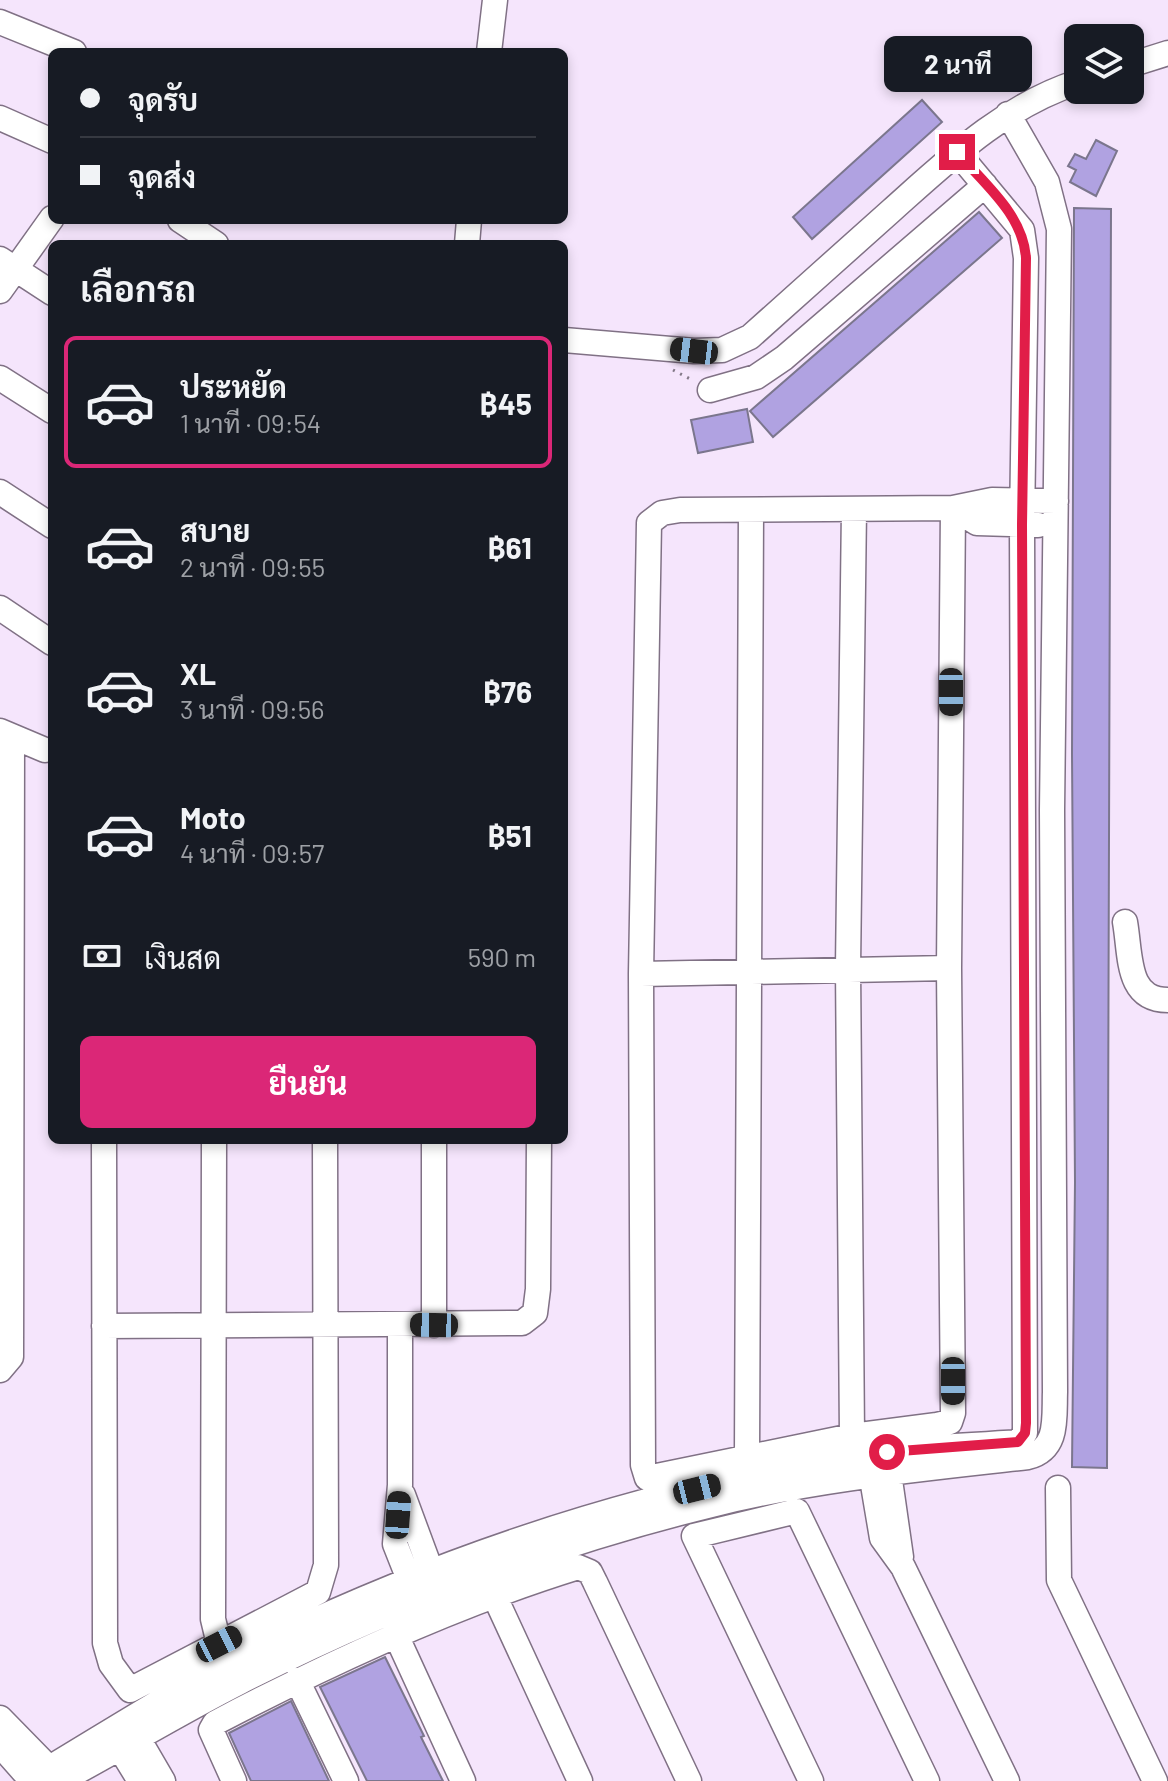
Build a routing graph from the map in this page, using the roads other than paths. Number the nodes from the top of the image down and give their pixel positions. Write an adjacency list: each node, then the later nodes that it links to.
1 (495, 0): 4 (street)
2 (0, 22): 3 (street)
3 (64, 48)
4 (489, 48)
5 (1168, 53): 6 (street)
6 (1144, 61)
7 (1064, 88): 8 (street)
8 (1008, 114): 11 (street); 14 (street)
9 (1, 120): 10 (street)
10 (48, 139)
11 (957, 152): 12 (street); 13 (street)
12 (985, 185): 17 (street); 19 (street)
13 (892, 210): 19 (street); 21 (street)
14 (1057, 213): 17 (street); 38 (street)
15 (48, 222): 20 (street)
16 (186, 224): 18 (street)
17 (1022, 230): 34 (street)
18 (210, 240)
19 (918, 242): 24 (street)
20 (8, 264): 22 (street); 23 (street)
21 (826, 269): 24 (street); 25 (street)
22 (48, 290)
23 (0, 291)
24 (851, 299): 26 (street)
25 (778, 312): 26 (street); 28 (street)
26 (805, 340): 30 (street)
27 (568, 343): 28 (street)
28 (731, 346): 30 (street)
29 (0, 378): 32 (street)
30 (744, 381): 31 (street)
31 (710, 390)
32 (48, 408)
33 (0, 492): 39 (street)
34 (1022, 500): 35 (street); 38 (street); 40 (street)
35 (953, 508): 36 (street); 40 (street); 50 (street)
36 (854, 509): 37 (street); 49 (street)
37 (751, 510): 51 (street); 52 (street)
38 (1056, 513): 40 (street); 45 (street)
39 (48, 523)
40 (1022, 525): 46 (street)
41 (0, 608): 42 (street)
42 (48, 640)
43 (6, 734): 44 (street); 48 (street)
44 (45, 750)
45 (1052, 810): 46 (street); 55 (street)
46 (1024, 811): 54 (street)
47 (1125, 922): 53 (street)
48 (5, 931): 66 (street)
49 (848, 967): 50 (street); 51 (street); 69 (street)
50 (949, 968): 69 (street)
51 (748, 970): 52 (street); 70 (street)
52 (641, 974): 70 (street)
53 (1168, 1000)
54 (1025, 1128): 55 (street); 67 (street)
55 (1054, 1128): 68 (street)
56 (104, 1144): 65 (street)
57 (214, 1144): 62 (street)
58 (325, 1144): 61 (street)
59 (434, 1144): 64 (street)
60 (539, 1144): 64 (street)
61 (326, 1324): 62 (street); 63 (street); 76 (street)
62 (214, 1325): 65 (street); 76 (street)
63 (400, 1325): 64 (street); 73 (street)
64 (434, 1325)
65 (104, 1326): 76 (street)
66 (0, 1370)
67 (1026, 1423): 68 (street); 71 (street)
68 (1053, 1435): 71 (street)
69 (852, 1436): 70 (street)
70 (747, 1456)
71 (878, 1464): 73 (street); 91 (street)
72 (1058, 1488): 92 (street)
73 (424, 1586): 79 (street)
74 (495, 1597): 75 (street); 87 (street); 88 (street)
75 (396, 1635): 77 (street); 86 (street)
76 (219, 1644)
77 (297, 1680): 84 (street); 85 (street)
78 (0, 1718): 81 (street)
79 (124, 1735): 81 (street); 82 (street); 83 (street)
80 (0, 1745): 81 (street)
81 (46, 1777)
82 (140, 1781)
83 (163, 1781)
84 (234, 1781)
85 (346, 1781)
86 (463, 1781)
87 (580, 1781)
88 (689, 1781)
89 (811, 1781): 90 (street)
90 (927, 1781)
91 (1007, 1781)
92 (1155, 1781)

